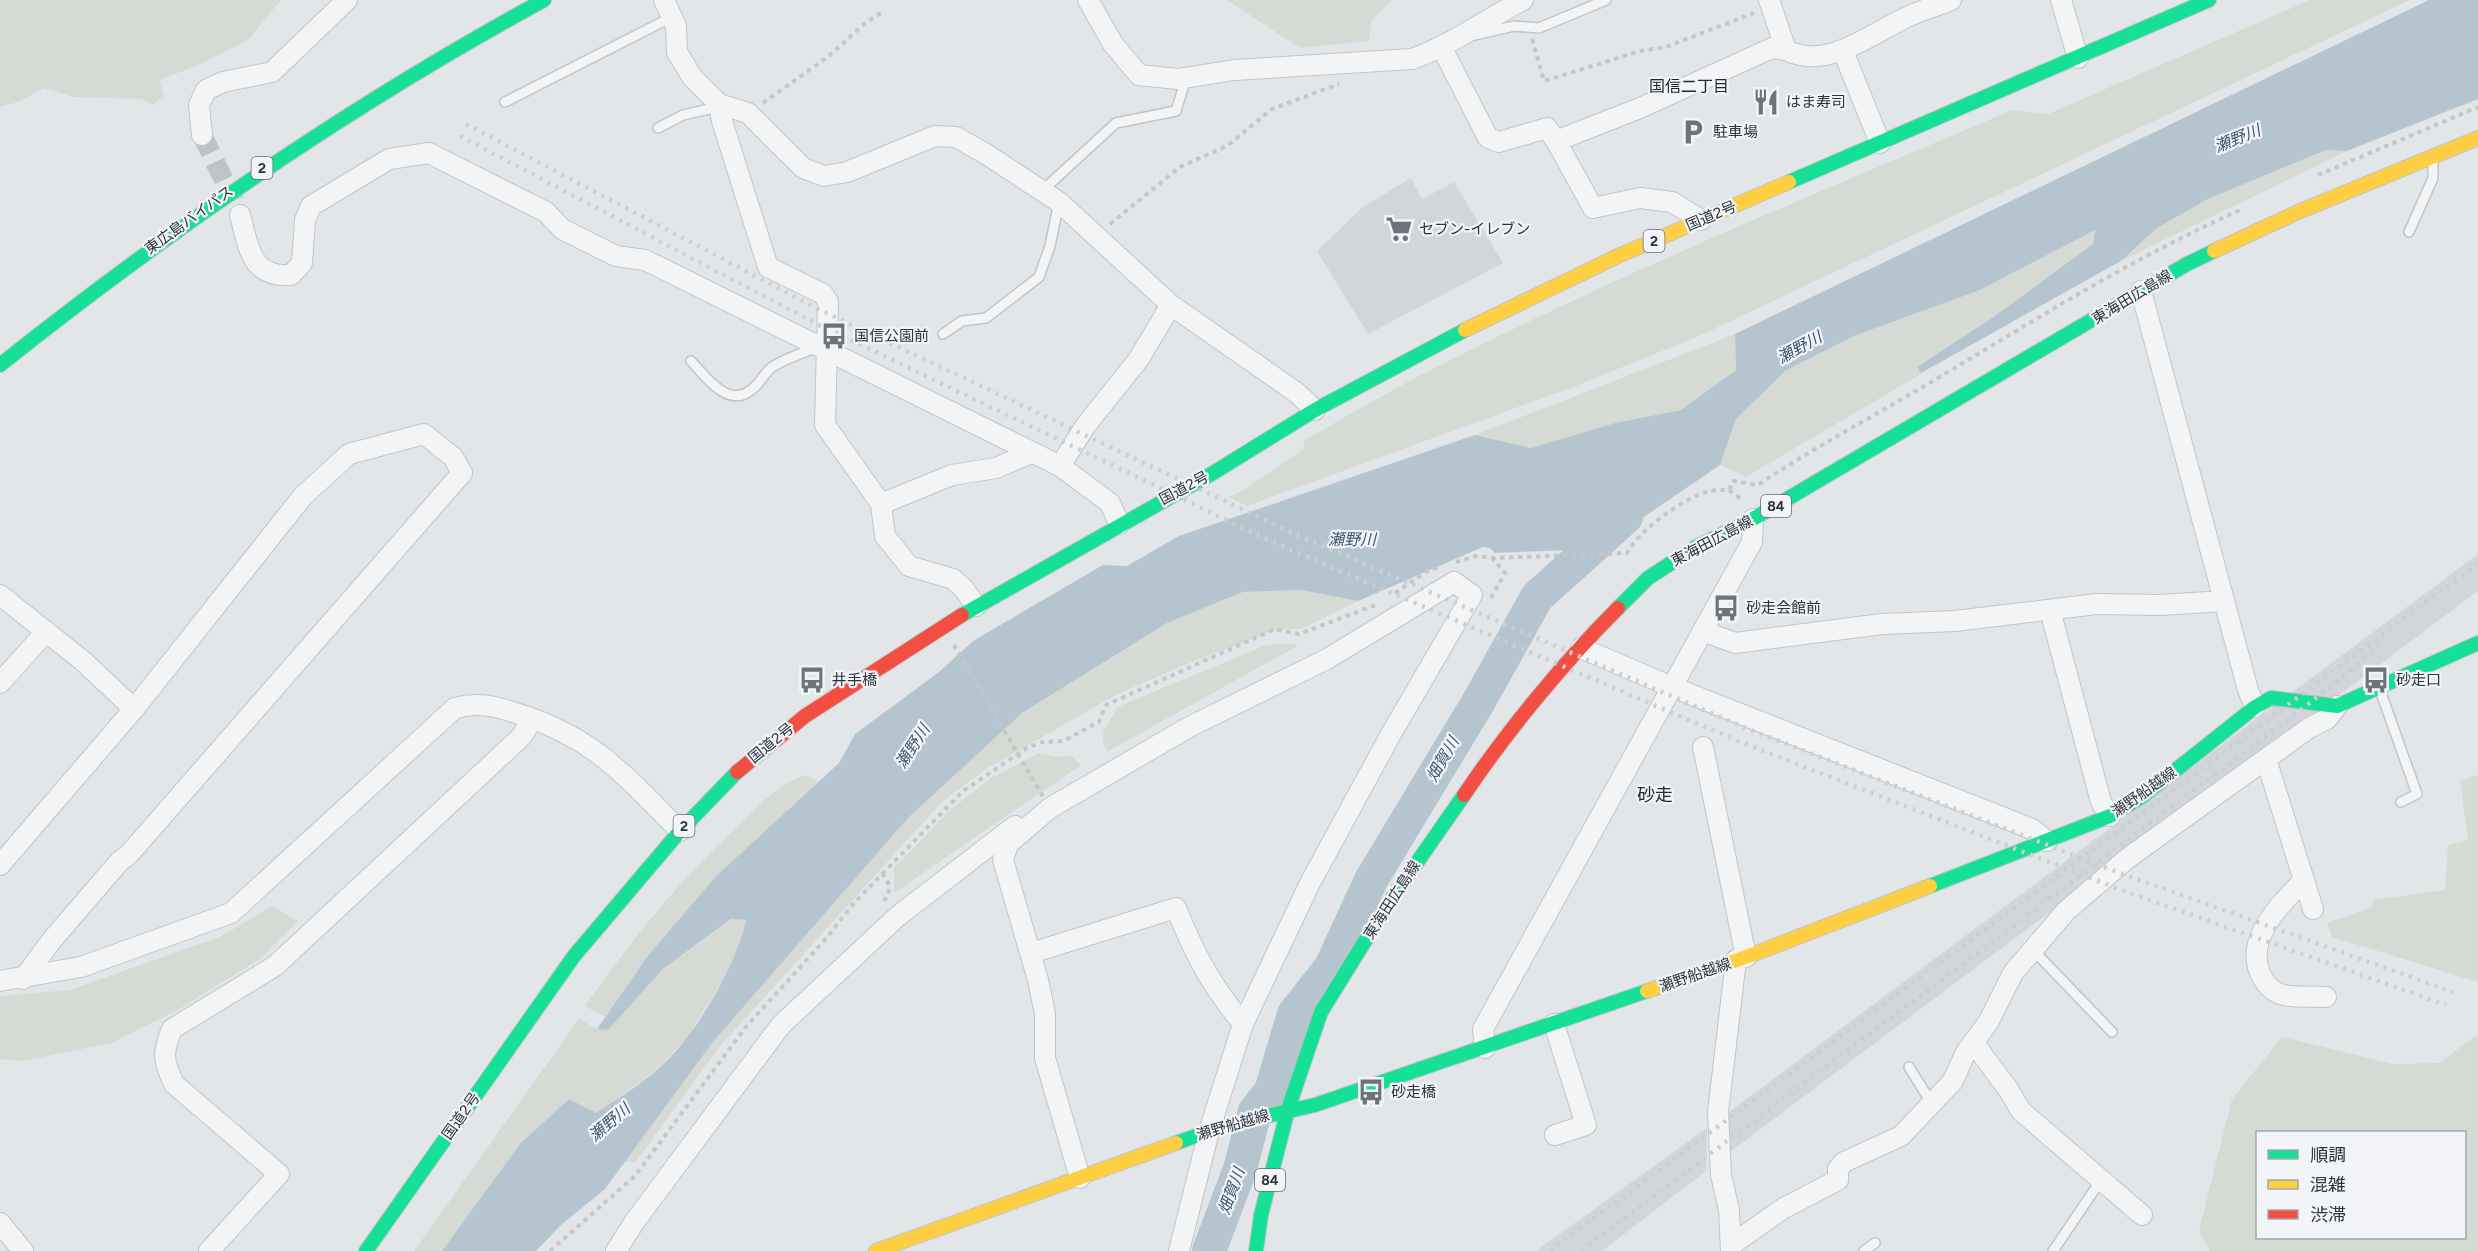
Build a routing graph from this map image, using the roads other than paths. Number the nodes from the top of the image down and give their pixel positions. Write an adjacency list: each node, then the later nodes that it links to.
1 (347, 0): 20 (street)
2 (543, 0): 35 (main road, 東広島バイパス / 2)
3 (1088, 0): 16 (street)
4 (1523, 0): 12 (street)
5 (1606, 0): 12 (lane)
6 (1951, 0): 11 (street)
7 (2061, 0): 15 (street)
8 (2210, 0): 15 (main road, 国道2号 / 2)
9 (1770, 3): 13 (street)
10 (672, 6): 17 (lane); 18 (street)
11 (1914, 7): 14 (street)
12 (1447, 42): 16 (street); 22 (street)
13 (1786, 50): 14 (street); 22 (street)
14 (1843, 51): 23 (street)
15 (2078, 58): 23 (main road, 国道2号 / 2)
16 (1186, 78): 25 (lane)
17 (505, 102)
18 (719, 105): 19 (lane); 25 (street); 33 (street)
19 (658, 128)
20 (202, 135)
21 (2478, 138): 24 (main road, 東海田広島線 / 84)
22 (1556, 141): 28 (street)
23 (1880, 143): 28 (main road, 国道2号 / 2)
24 (2433, 157): 29 (lane); 30 (main road, 東海田広島線 / 84)
25 (1042, 190): 26 (street)
26 (1059, 202): 31 (street); 32 (lane)
27 (240, 214): 33 (street)
28 (1701, 220): 36 (main road, 国道2号 / 2)
29 (2409, 232)
30 (2141, 291): 40 (main road, 東海田広島線 / 84); 43 (street)
31 (1171, 305): 36 (street); 38 (street)
32 (943, 334)
33 (824, 349): 34 (lane); 37 (street); 39 (street)
34 (691, 361)
35 (0, 365)
36 (1315, 410): 41 (main road, 国道2号 / 2)
37 (1031, 453): 38 (street); 39 (street)
38 (1060, 466): 41 (street)
39 (881, 504): 44 (street)
40 (1753, 519): 46 (street); 49 (main road, 東海田広島線 / 84)
41 (1119, 524): 44 (main road, 国道2号 / 2)
42 (0, 595): 47 (street)
43 (2223, 601): 45 (street); 54 (street)
44 (976, 606): 62 (main road, 国道2号 / 2)
45 (2050, 609): 46 (street); 61 (street)
46 (1703, 631): 51 (street)
47 (45, 633): 50 (street); 55 (street)
48 (2478, 644): 52 (main road)
49 (1581, 648): 51 (street); 80 (main road, 東海田広島線 / 84)
50 (0, 683)
51 (1672, 687): 63 (street); 77 (street)
52 (2379, 688): 53 (main road); 59 (lane)
53 (2337, 706): 54 (main road, 瀬野船越線); 58 (street)
54 (2255, 707): 61 (main road, 瀬野船越線)
55 (134, 709): 64 (street); 70 (street)
56 (533, 719): 62 (street); 70 (street); 90 (street)
57 (1703, 747): 69 (street)
58 (2266, 759): 65 (street); 67 (street)
59 (2402, 802)
60 (1043, 809): 68 (street); 73 (street); 92 (street)
61 (2110, 816): 63 (main road, 瀬野船越線)
62 (680, 831): 91 (main road, 国道2号 / 2)
63 (2047, 841): 69 (main road, 瀬野船越線)
64 (0, 865)
65 (2304, 880): 66 (street); 72 (street)
66 (2313, 909)
67 (2032, 950): 75 (lane); 76 (street)
68 (1031, 953): 73 (street); 83 (street)
69 (1741, 958): 74 (main road, 瀬野船越線); 88 (street)
70 (23, 979): 71 (street)
71 (0, 981)
72 (2326, 997)
73 (1243, 1024): 81 (street)
74 (1554, 1024): 77 (main road, 瀬野船越線); 82 (street)
75 (2112, 1032)
76 (1973, 1042): 79 (street); 84 (street)
77 (1485, 1048): 80 (main road, 瀬野船越線)
78 (1909, 1067): 79 (lane)
79 (1932, 1104): 88 (street)
80 (1282, 1111): 81 (main road, 瀬野船越線); 95 (main road, 東海田広島線 / 84)
81 (1218, 1128): 83 (main road, 瀬野船越線); 94 (street)
82 (1555, 1135)
83 (1080, 1178): 93 (main road, 瀬野船越線)
84 (2101, 1179): 85 (street); 97 (lane)
85 (2142, 1215)
86 (0, 1223): 89 (street)
87 (1875, 1243): 96 (lane)
88 (1731, 1248)
89 (23, 1251)
90 (209, 1251)
91 (366, 1251)
92 (616, 1251)
93 (876, 1251)
94 (1179, 1251)
95 (1256, 1251)
96 (1864, 1251)
97 (2053, 1251)

